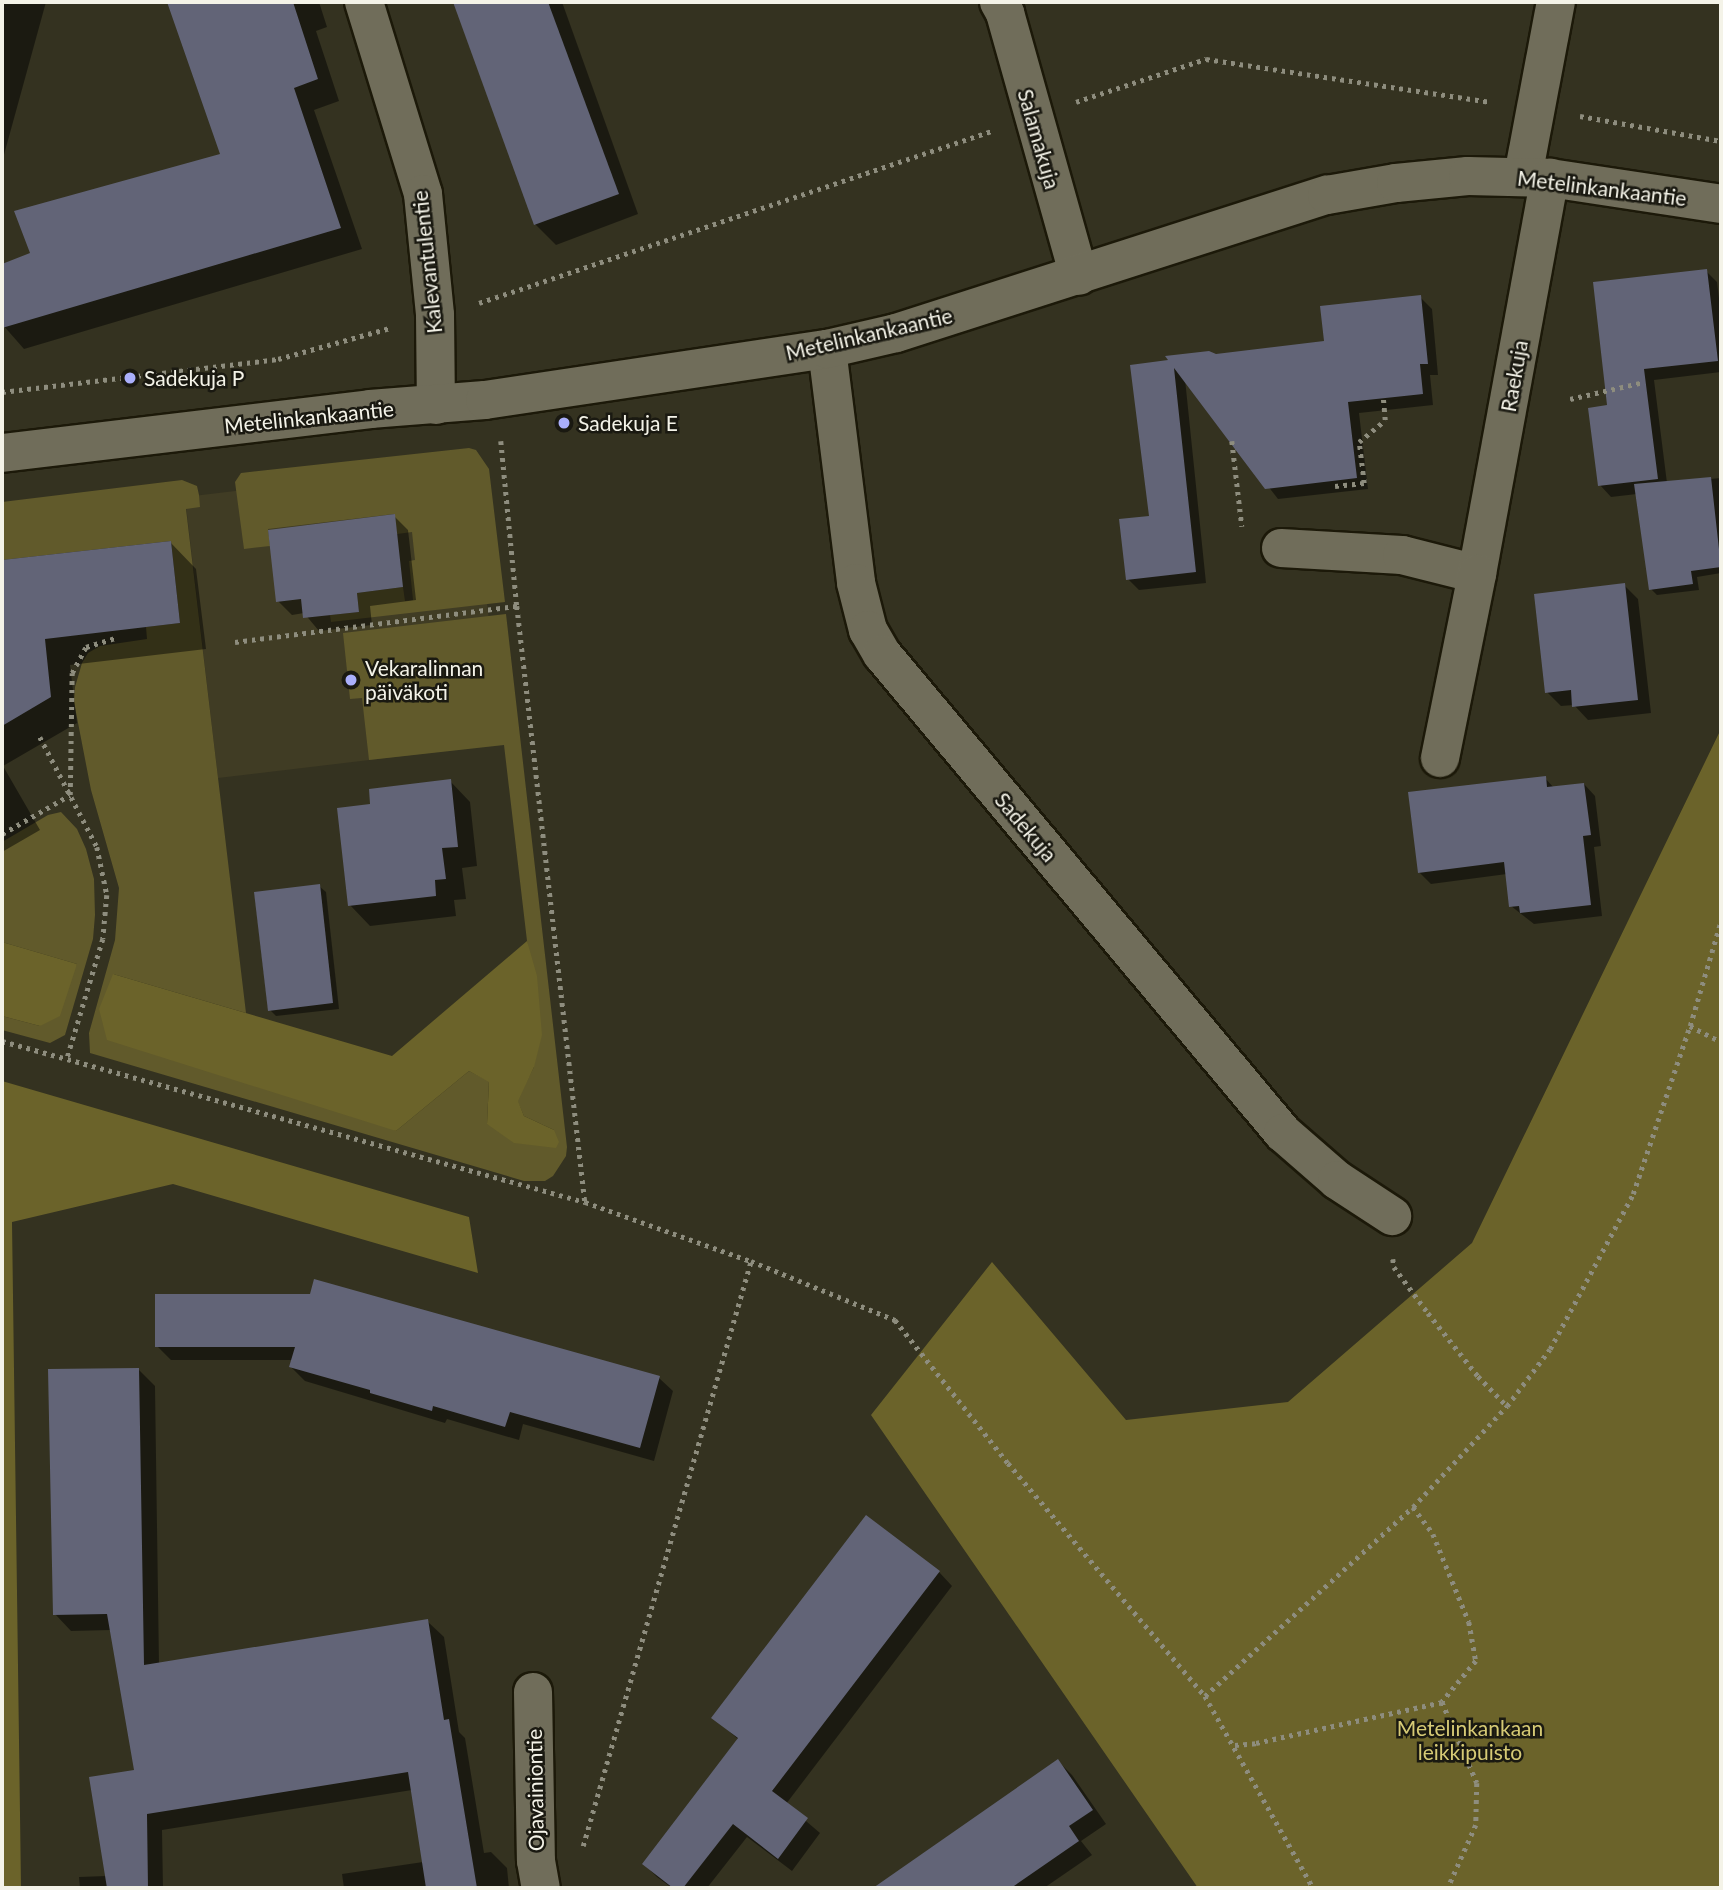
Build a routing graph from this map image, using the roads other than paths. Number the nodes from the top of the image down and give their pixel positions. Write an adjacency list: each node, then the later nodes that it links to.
1 (364, 2): 8 (street, Kalevantulentie)
2 (999, 2): 6 (street, Salamakuja)
3 (1556, 2): 4 (street)
4 (1536, 177): 5 (street, Metelinkankaantie); 6 (street, Metelinkankaantie); 11 (street, Raekuja)
5 (1721, 204)
6 (1079, 276): 7 (street, Metelinkankaantie)
7 (827, 349): 8 (street, Metelinkankaantie); 13 (street, Sadekuja)
8 (436, 405): 9 (street, Metelinkankaantie)
9 (2, 453)
10 (1281, 548): 11 (street)
11 (1477, 574): 12 (street, Raekuja)
12 (1440, 758)
13 (1392, 1216)
14 (533, 1692): 15 (street, Ojavainiontie)
15 (541, 1888)

